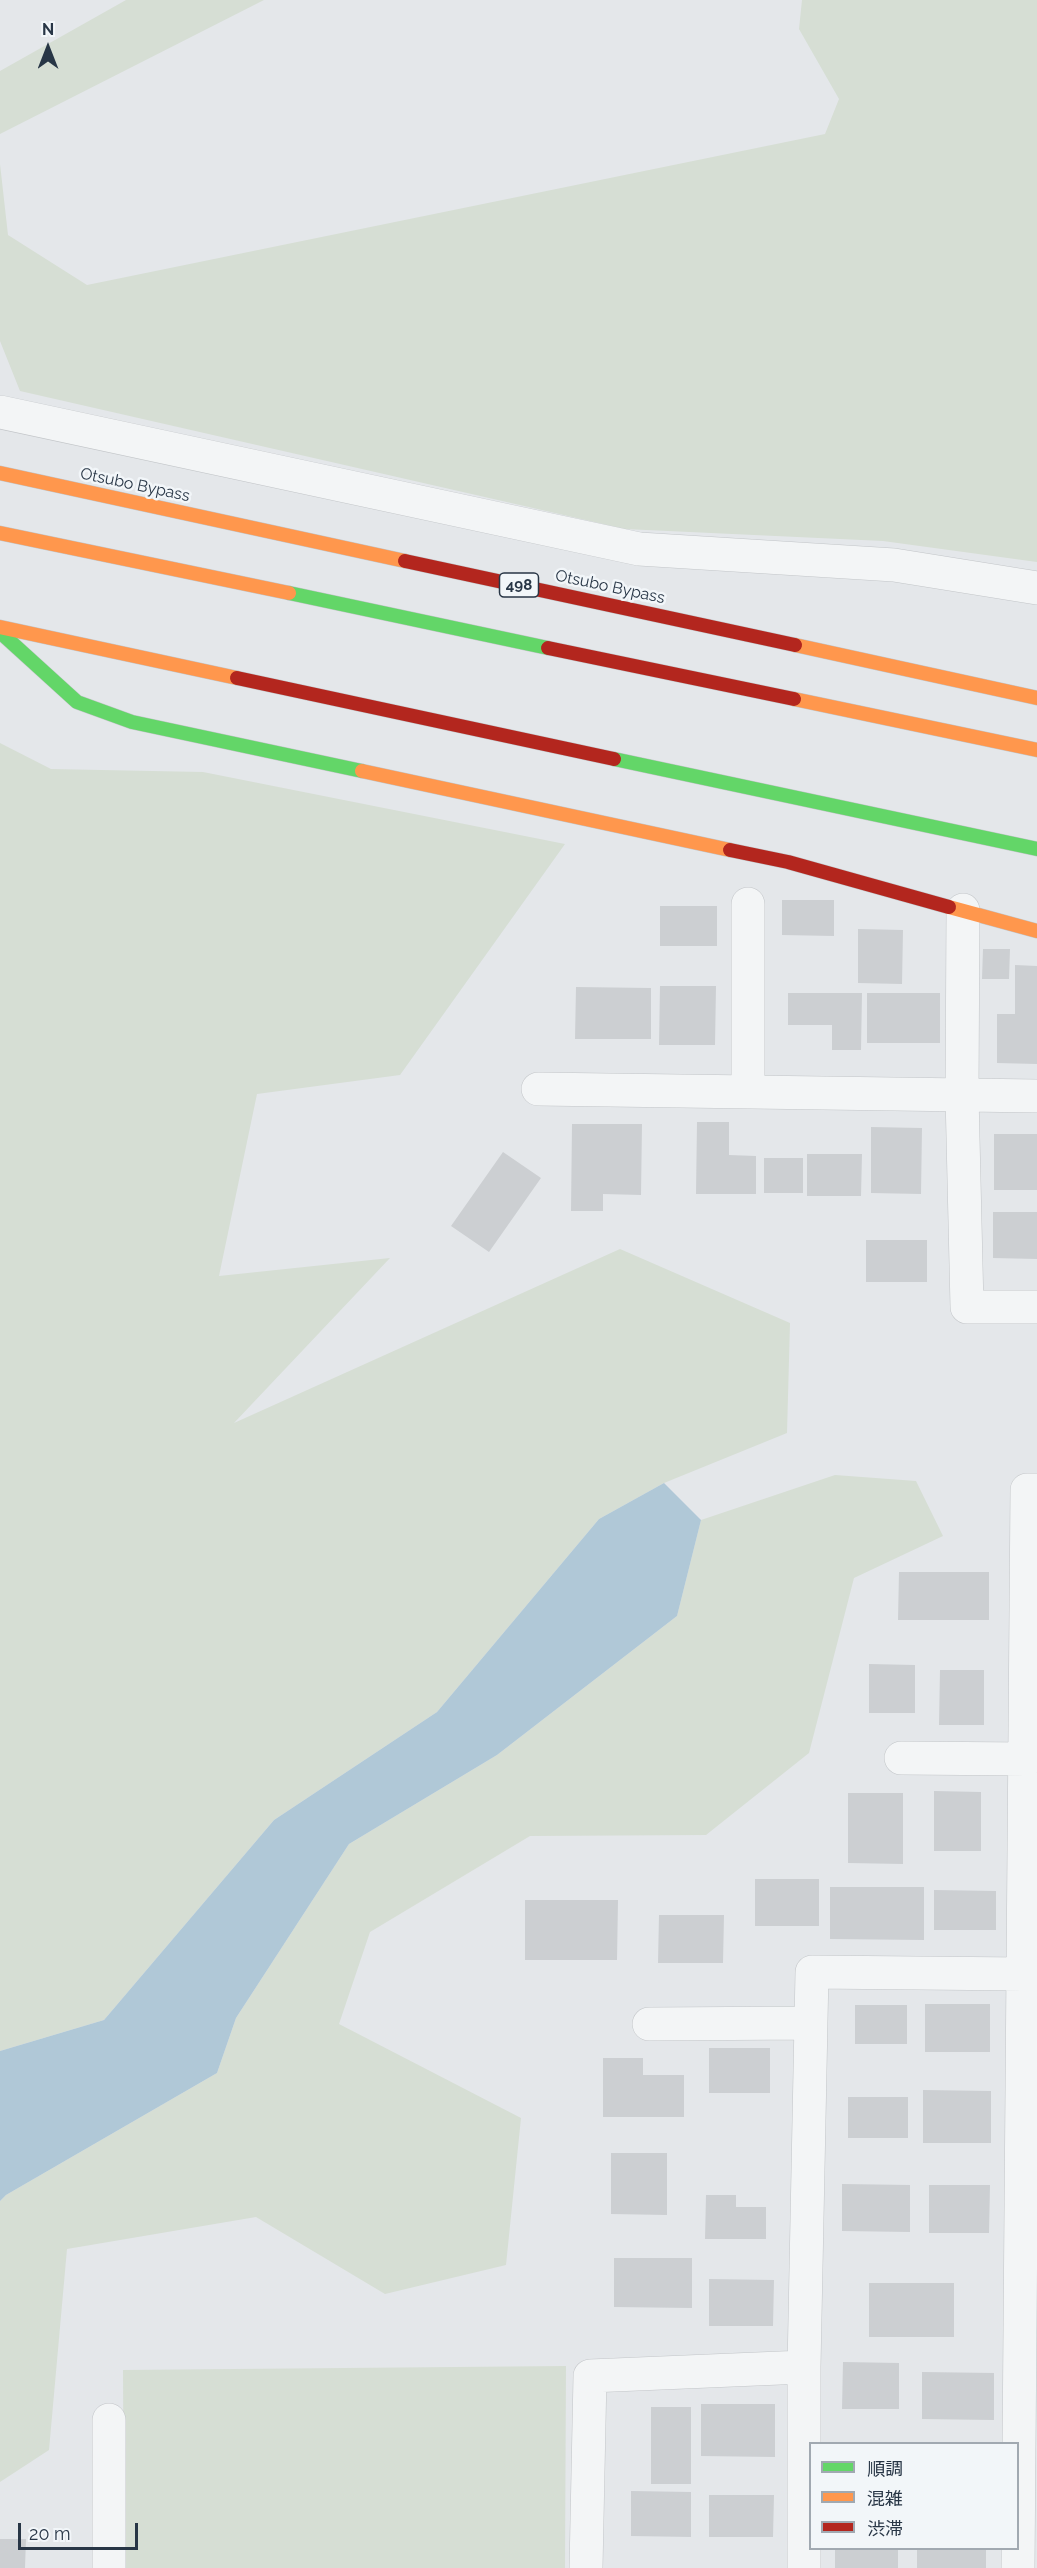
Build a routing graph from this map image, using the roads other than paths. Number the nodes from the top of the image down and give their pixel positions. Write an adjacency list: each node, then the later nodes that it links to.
1 (0, 412): 4 (street)
2 (0, 473): 7 (main road, Otsubo Bypass / 498)
3 (0, 533): 8 (main road)
4 (1037, 588)
5 (0, 627): 9 (main road)
6 (0, 632): 11 (main road)
7 (1037, 698)
8 (1037, 750)
9 (1037, 849)
10 (748, 904): 14 (street)
11 (963, 910): 12 (main road); 15 (street)
12 (1037, 932)
13 (538, 1089): 14 (street)
14 (748, 1092): 15 (street)
15 (962, 1095): 16 (street); 17 (street)
16 (1037, 1096)
17 (1037, 1307)
18 (1037, 1490): 20 (street)
19 (901, 1758): 20 (street)
20 (1027, 1759): 21 (street)
21 (1023, 1974): 22 (street); 24 (street)
22 (811, 2023): 23 (street); 25 (street)
23 (649, 2024)
24 (1030, 2074): 27 (street)
25 (804, 2367): 30 (street); 31 (street)
26 (109, 2420): 29 (street)
27 (1019, 2527)
28 (1018, 2550): 32 (street)
29 (109, 2568)
30 (585, 2568)
31 (804, 2568)
32 (1018, 2568)

